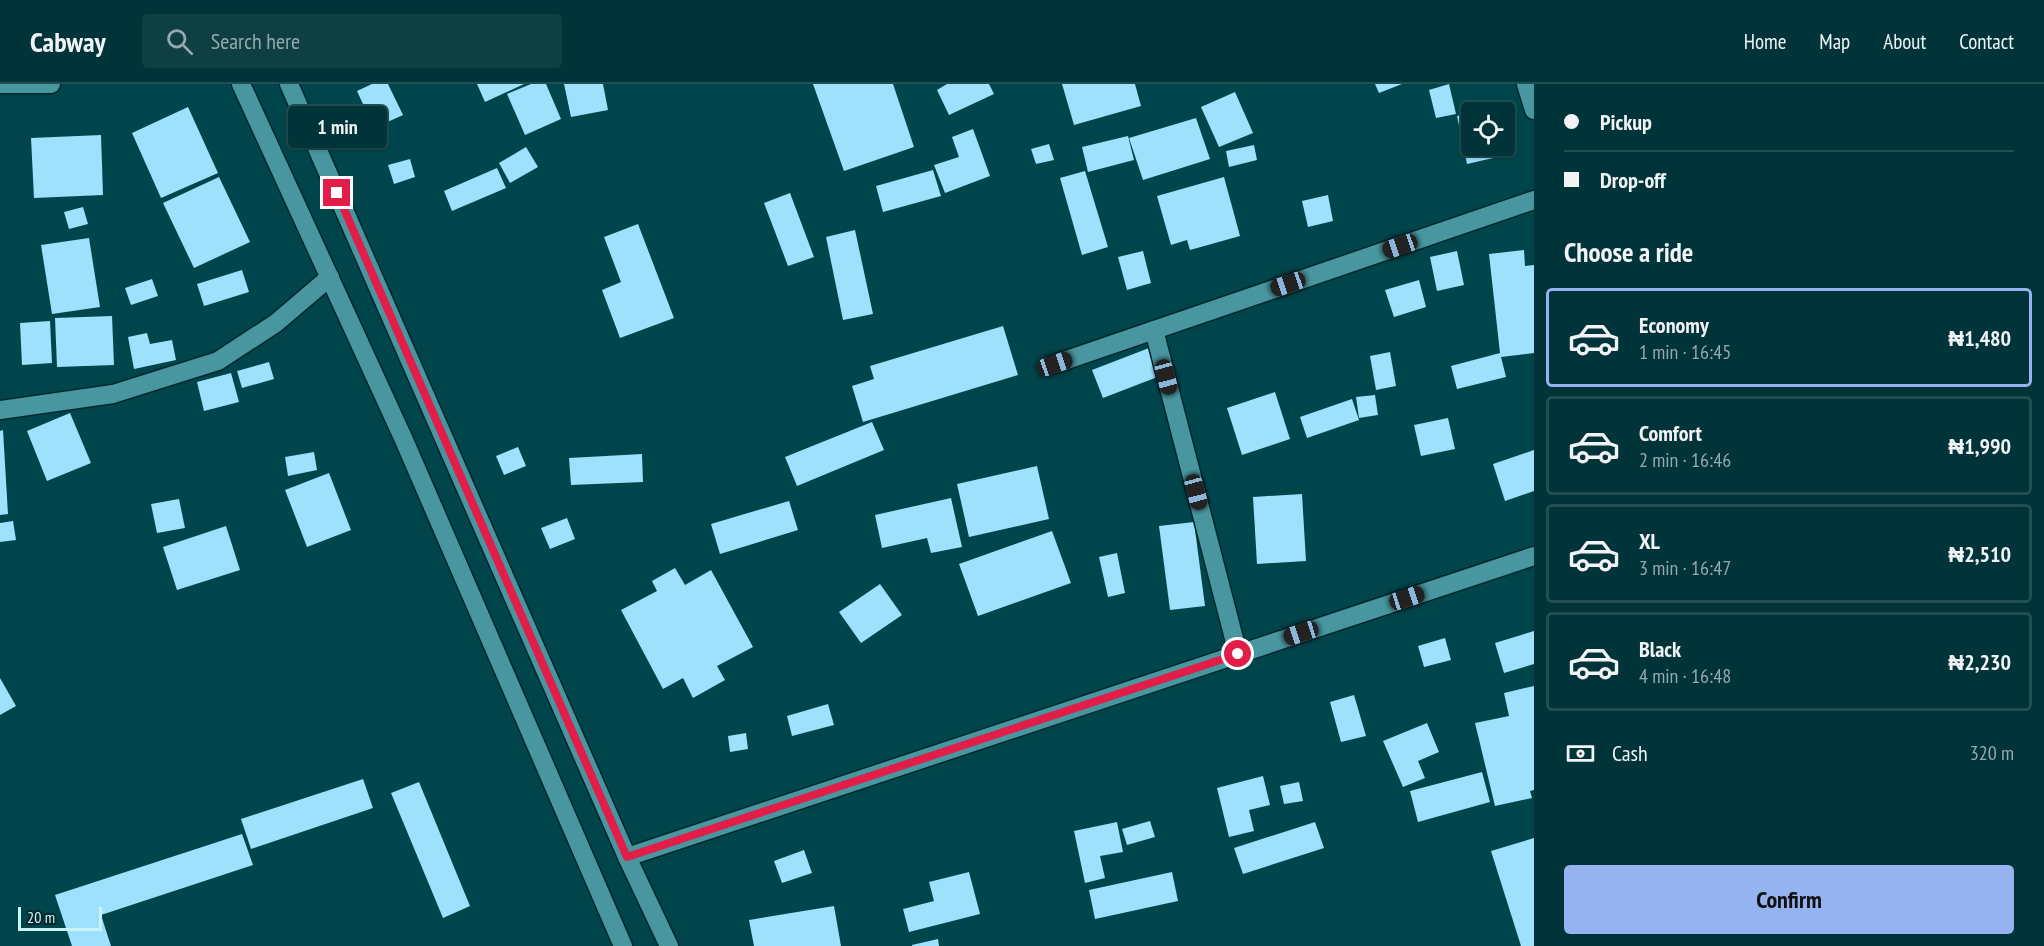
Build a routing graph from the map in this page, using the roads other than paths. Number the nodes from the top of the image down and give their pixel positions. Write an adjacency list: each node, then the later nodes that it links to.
1 (0, 84): 2 (street)
2 (51, 84)
3 (242, 84): 8 (street)
4 (289, 84): 14 (street)
5 (1526, 84): 6 (street)
6 (1534, 110)
7 (1534, 200): 9 (street)
8 (330, 277): 11 (street); 15 (street)
9 (1154, 330): 10 (street); 13 (street)
10 (1055, 364)
11 (0, 410)
12 (1534, 556): 13 (street)
13 (1238, 654): 14 (street)
14 (627, 857): 16 (street)
15 (623, 946)
16 (669, 946)

